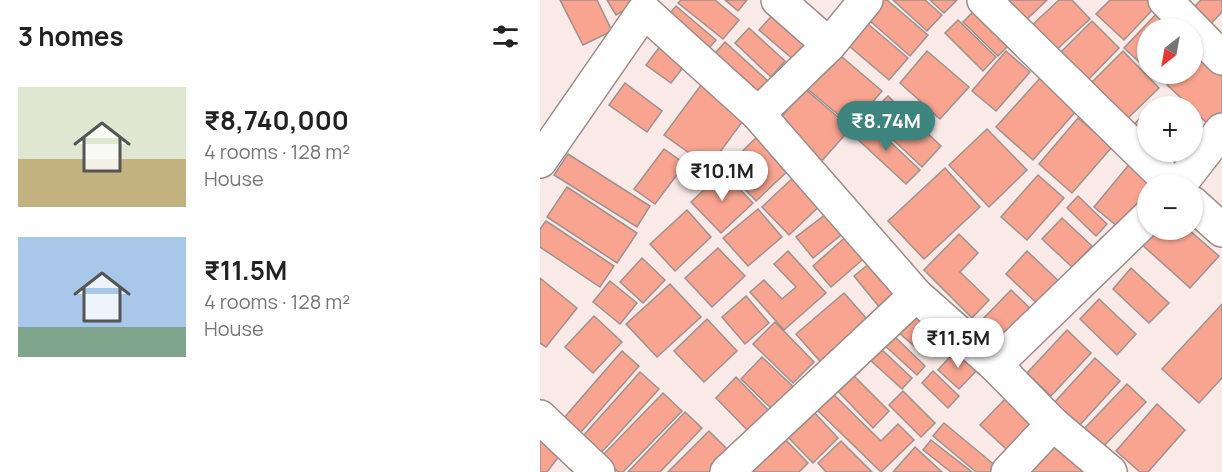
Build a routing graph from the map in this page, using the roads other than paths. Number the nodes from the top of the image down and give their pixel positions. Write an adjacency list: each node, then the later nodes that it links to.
1 (778, 0): 6 (street)
2 (866, 0): 6 (street)
3 (984, 0): 11 (street)
4 (1165, 0): 7 (street)
5 (650, 5): 8 (street); 10 (street)
6 (829, 45): 8 (street)
7 (1222, 58)
8 (758, 114): 16 (street)
9 (1222, 130): 12 (street)
10 (540, 161)
11 (1162, 174)
12 (1188, 174)
13 (1203, 213): 15 (street)
14 (1137, 228): 17 (street)
15 (1222, 230)
16 (916, 295): 17 (street); 21 (street)
17 (996, 365): 19 (street)
18 (540, 417): 20 (street)
19 (1053, 424): 22 (street); 23 (street)
20 (598, 472)
21 (727, 472)
22 (1008, 472)
23 (1110, 472)

